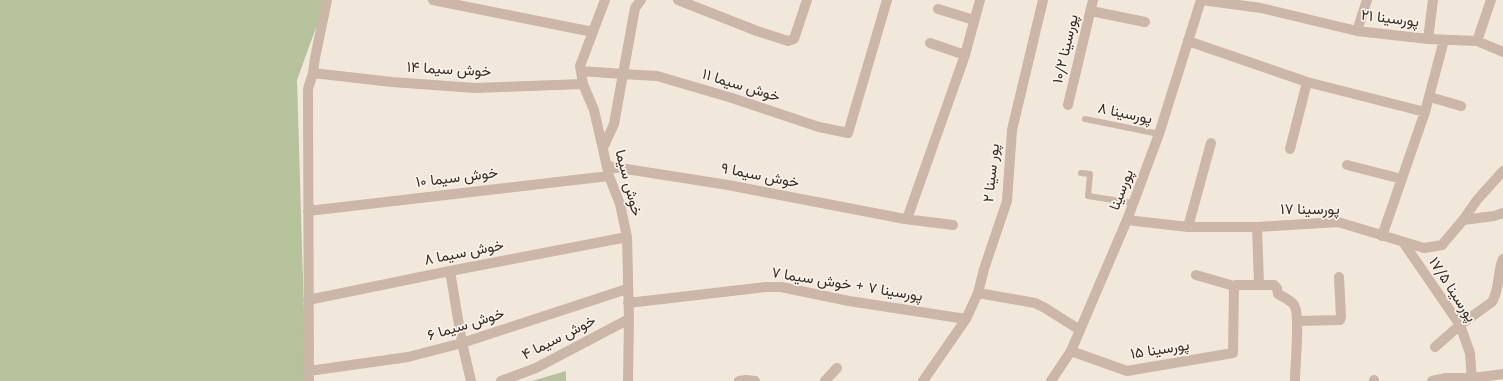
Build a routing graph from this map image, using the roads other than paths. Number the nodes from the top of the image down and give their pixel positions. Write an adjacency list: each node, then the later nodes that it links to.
1 (327, 0): 30 (street)
2 (433, 0): 21 (street)
3 (605, 0): 21 (street, خوش سیما)
4 (641, 0): 31 (street)
5 (678, 0): 6 (street)
6 (807, 0)
7 (887, 0): 31 (street, خوش سیما ۱۱)
8 (980, 0): 18 (street)
9 (1043, 0): 67 (street, پور سینا ۲)
10 (1093, 0): 17 (street, پورسینا ۱۰/۲)
11 (1201, 0): 15 (street, پورسینا ۲۱); 24 (street, پورسینا)
12 (1367, 0): 20 (street)
13 (1433, 0): 22 (street)
14 (1491, 0): 25 (street)
15 (1263, 4): 20 (street, پورسینا ۲۱)
16 (938, 9): 18 (street)
17 (1091, 11): 19 (street); 35 (street, پورسینا ۱۰/۲)
18 (974, 20): 28 (street)
19 (1145, 22)
20 (1357, 31): 22 (street, پورسینا ۲۱)
21 (592, 32): 29 (street, خوش سیما)
22 (1428, 39): 23 (street, پورسینا ۲۱)
23 (1444, 40): 25 (street, پورسینا ۲۱); 34 (street)
24 (1188, 41): 32 (street); 39 (street, پورسینا)
25 (1477, 41): 27 (street, پورسینا ۲۱)
26 (930, 43): 28 (street)
27 (1503, 52)
28 (965, 55): 51 (street)
29 (581, 71): 31 (street, خوش سیما ۱۱); 33 (street, خوش سیما)
30 (313, 74): 33 (street, خوش سیما ۱۴); 49 (street)
31 (623, 74): 41 (street)
32 (1307, 82): 37 (street); 42 (street)
33 (583, 84): 41 (street, خوش سیما)
34 (1430, 97): 36 (street); 37 (street)
35 (1068, 105)
36 (1461, 106)
37 (1425, 112): 47 (street)
38 (1085, 119): 39 (lane, پورسینا ۸)
39 (1159, 134): 48 (street, پورسینا)
40 (1211, 143): 56 (street)
41 (603, 148): 44 (street, خوش سیما)
42 (1290, 149)
43 (1347, 165): 47 (street)
44 (608, 171): 49 (street, خوش سیما ۱۰); 51 (street, خوش سیما ۹); 58 (street, خوش سیما)
45 (1503, 171): 53 (street, پورسینا ۱۷)
46 (1081, 173): 48 (lane)
47 (1402, 179): 57 (street)
48 (1133, 203): 52 (street, پورسینا)
49 (308, 211): 68 (street)
50 (1503, 213): 53 (street)
51 (907, 219): 54 (street, خوش سیما ۹)
52 (1127, 220): 56 (street, پورسینا ۱۷); 74 (street, پورسینا)
53 (1464, 220): 59 (street, پورسینا ۱۷)
54 (953, 225)
55 (1256, 226): 56 (street, پورسینا ۱۷); 57 (street, پورسینا ۱۷); 64 (street)
56 (1188, 227)
57 (1382, 236): 59 (street, پورسینا ۱۷)
58 (627, 237): 61 (street, خوش سیما ۸); 66 (street, خوش سیما)
59 (1403, 242): 73 (street, پورسینا ۱۷/۵)
60 (1503, 260): 73 (street)
61 (450, 271): 68 (street, خوش سیما ۸); 75 (street)
62 (1196, 275): 65 (street)
63 (1339, 277): 72 (street)
64 (1258, 285): 65 (street); 72 (street)
65 (1234, 286): 77 (street, پورسینا ۱۵)
66 (627, 289): 69 (street, خوش سیما); 75 (street, خوش سیما ۶)
67 (978, 293): 71 (street, پور سینا ۲); 74 (street)
68 (308, 300): 80 (street)
69 (628, 303): 70 (street, خوش سیما); 71 (street, پورسینا ۷ + خوش سیما ۷)
70 (629, 319): 83 (street, خوش سیما ۴); 84 (street, خوش سیما)
71 (966, 319): 86 (street, پور سینا ۲)
72 (1297, 321): 88 (street)
73 (1460, 325): 76 (street); 81 (street, پورسینا ۱۷/۵)
74 (1080, 330): 77 (street, پورسینا)
75 (462, 343): 80 (street, خوش سیما ۶); 82 (street)
76 (1435, 347)
77 (1071, 351): 87 (street, پورسینا)
78 (838, 368): 85 (street)
79 (1503, 374): 81 (street)
80 (309, 376)
81 (1472, 379): 89 (street)
82 (471, 381)
83 (501, 381)
84 (628, 381)
85 (825, 381)
86 (923, 381)
87 (1051, 381)
88 (1295, 381)
89 (1432, 381)

